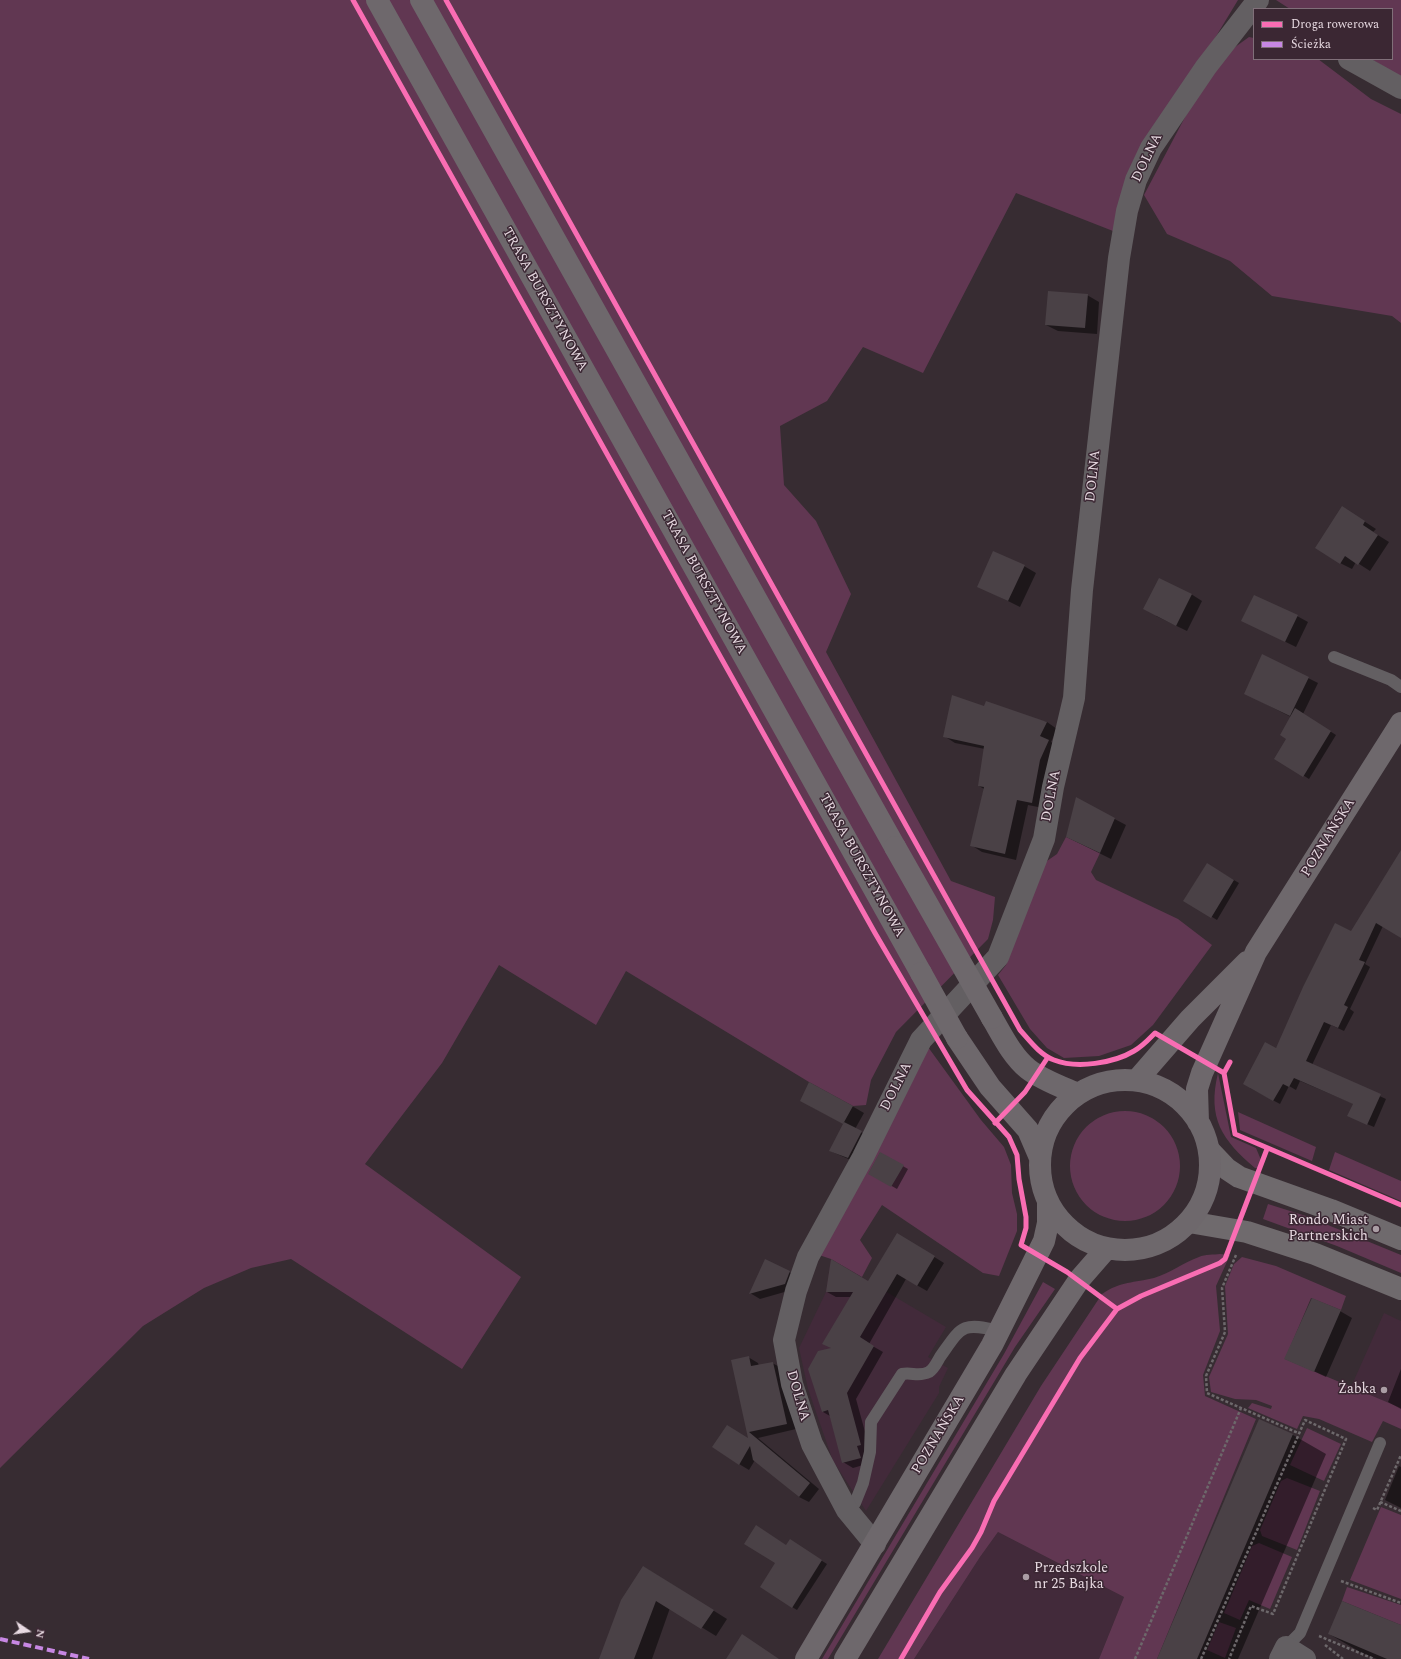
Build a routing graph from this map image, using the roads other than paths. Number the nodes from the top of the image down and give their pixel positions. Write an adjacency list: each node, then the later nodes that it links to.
1 (377, 0): 15 (main road, TRASA BURSZTYNOWA, bridge)
2 (421, 0): 12 (main road, bridge)
3 (1258, 0): 4 (street, DOLNA); 23 (street, DOLNA)
4 (1270, 8)
5 (1351, 60): 6 (street)
6 (1401, 88)
7 (1334, 657): 8 (lane)
8 (1401, 687)
9 (1401, 723): 10 (main road, POZNAŃSKA)
10 (1256, 952): 11 (main road, POZNAŃSKA); 13 (main road, POZNAŃSKA)
11 (1136, 1080): 12 (main road); 13 (main road)
12 (1078, 1094): 15 (main road)
13 (1198, 1122): 14 (main road)
14 (1209, 1150): 17 (main road); 18 (main road)
15 (1040, 1158): 16 (main road)
16 (1048, 1202): 19 (main road); 21 (main road, POZNAŃSKA)
17 (1189, 1222): 19 (main road); 20 (main road)
18 (1401, 1240)
19 (1106, 1249): 27 (main road)
20 (1401, 1289)
21 (1000, 1331): 23 (lane); 24 (main road, POZNAŃSKA)
22 (1380, 1443): 25 (lane)
23 (847, 1510): 24 (street, DOLNA)
24 (875, 1544): 26 (main road, POZNAŃSKA)
25 (1283, 1653): 28 (street)
26 (806, 1659)
27 (845, 1659)
28 (1305, 1659)

